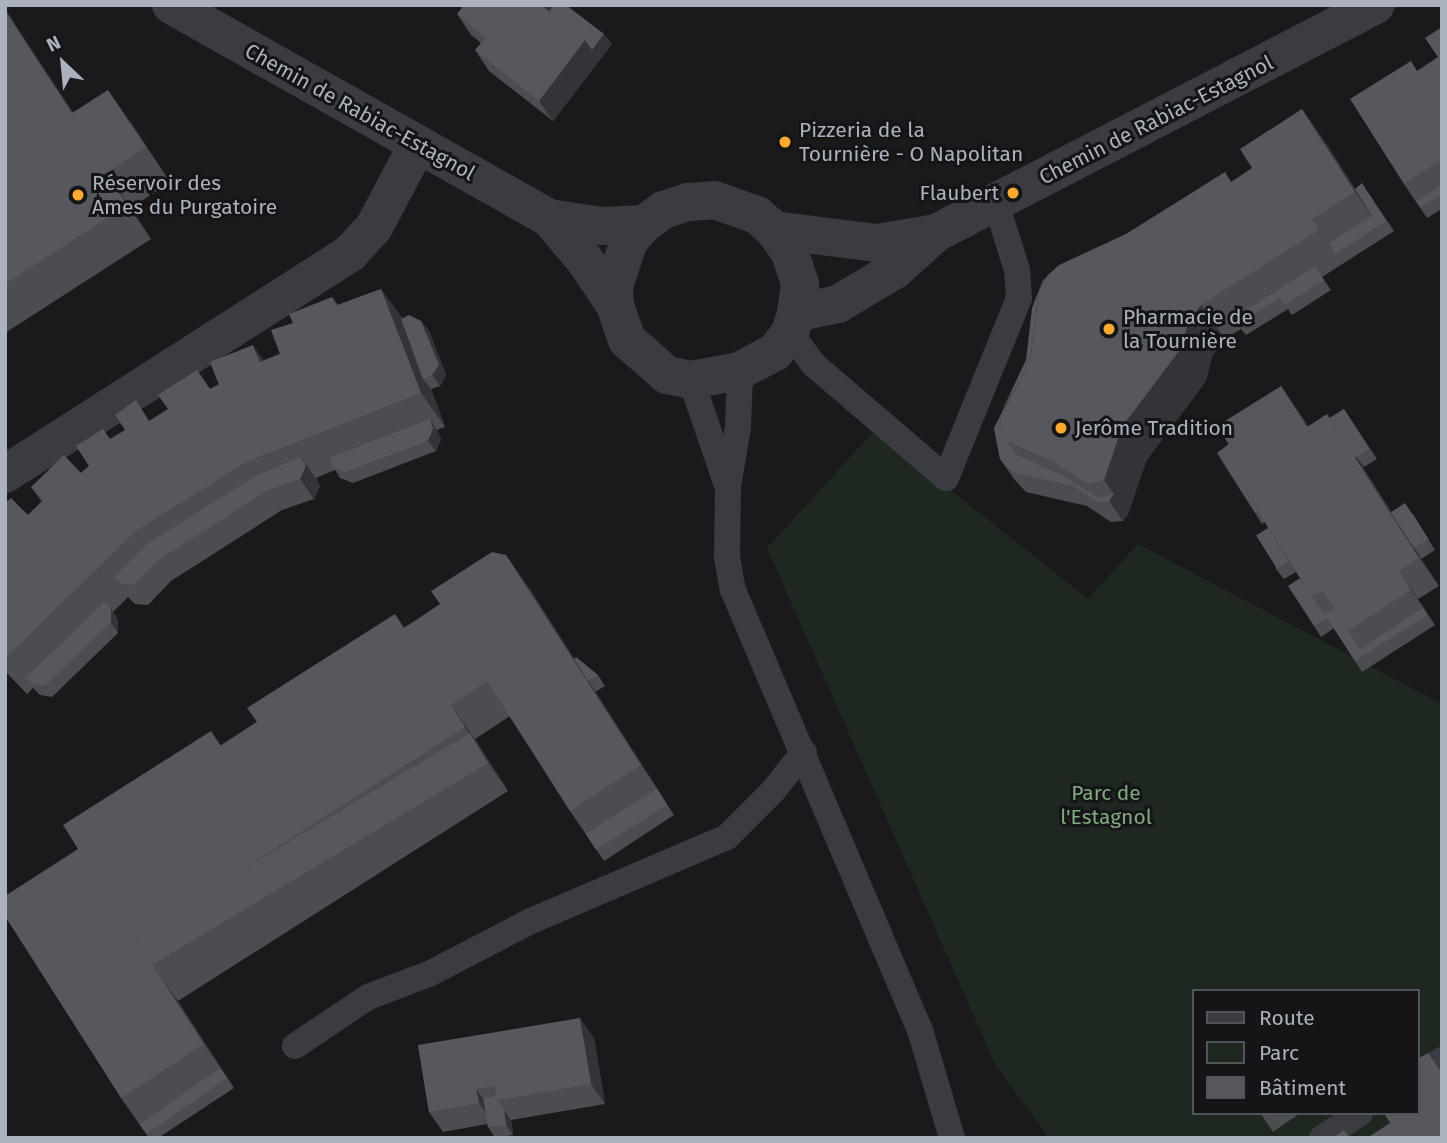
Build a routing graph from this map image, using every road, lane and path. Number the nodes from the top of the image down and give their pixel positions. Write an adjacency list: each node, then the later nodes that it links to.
1 (172, 5): 3 (street, Chemin de Rabiac-Estagnol)
2 (1375, 5): 4 (street, Chemin de Rabiac-Estagnol)
3 (418, 144): 5 (street, Chemin de Rabiac-Estagnol); 13 (street)
4 (996, 202): 8 (street, Chemin de Rabiac-Estagnol); 10 (lane)
5 (549, 218): 6 (street, Chemin de Rabiac-Estagnol); 9 (street, Chemin de Rabiac-Estagnol)
6 (644, 224): 7 (street); 9 (street)
7 (774, 230): 8 (street, Chemin de Rabiac-Estagnol); 10 (street)
8 (936, 233): 10 (street, Chemin de Rabiac-Estagnol)
9 (615, 304): 12 (street)
10 (793, 323): 11 (street)
11 (740, 371): 12 (street); 14 (lane)
12 (691, 380): 14 (lane)
13 (5, 474)
14 (728, 487): 15 (lane)
15 (804, 752): 16 (lane); 20 (lane)
16 (295, 1046)
17 (1442, 1060): 18 (lane)
18 (1419, 1075)
19 (1357, 1115): 21 (lane)
20 (952, 1138)
21 (1322, 1138)

